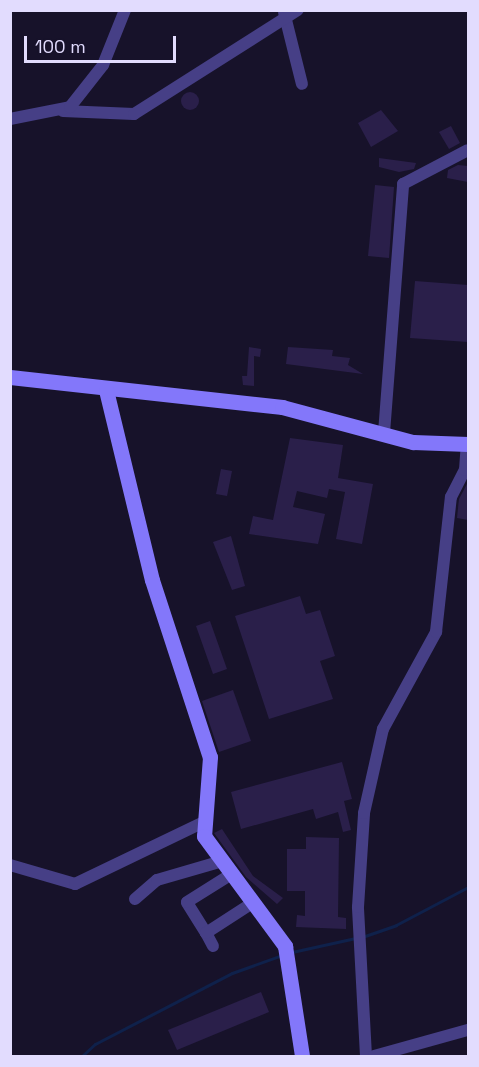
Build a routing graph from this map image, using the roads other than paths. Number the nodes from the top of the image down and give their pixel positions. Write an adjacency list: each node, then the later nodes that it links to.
1 (298, 10): 3 (street)
2 (122, 12): 5 (street)
3 (285, 14): 4 (street); 5 (street)
4 (302, 84)
5 (63, 111): 6 (street)
6 (10, 119)
7 (468, 150): 10 (street)
8 (10, 377): 9 (street)
9 (106, 390): 10 (street); 12 (street)
10 (384, 433): 11 (street)
11 (468, 444): 22 (street)
12 (202, 823): 13 (street); 14 (street)
13 (219, 862): 15 (street); 16 (street)
14 (10, 865)
15 (230, 875): 17 (street); 18 (street)
16 (135, 899)
17 (255, 902): 18 (street); 21 (street)
18 (206, 933): 19 (street)
19 (213, 946)
20 (468, 1030): 23 (street)
21 (302, 1056)
22 (366, 1056)
23 (374, 1056)

